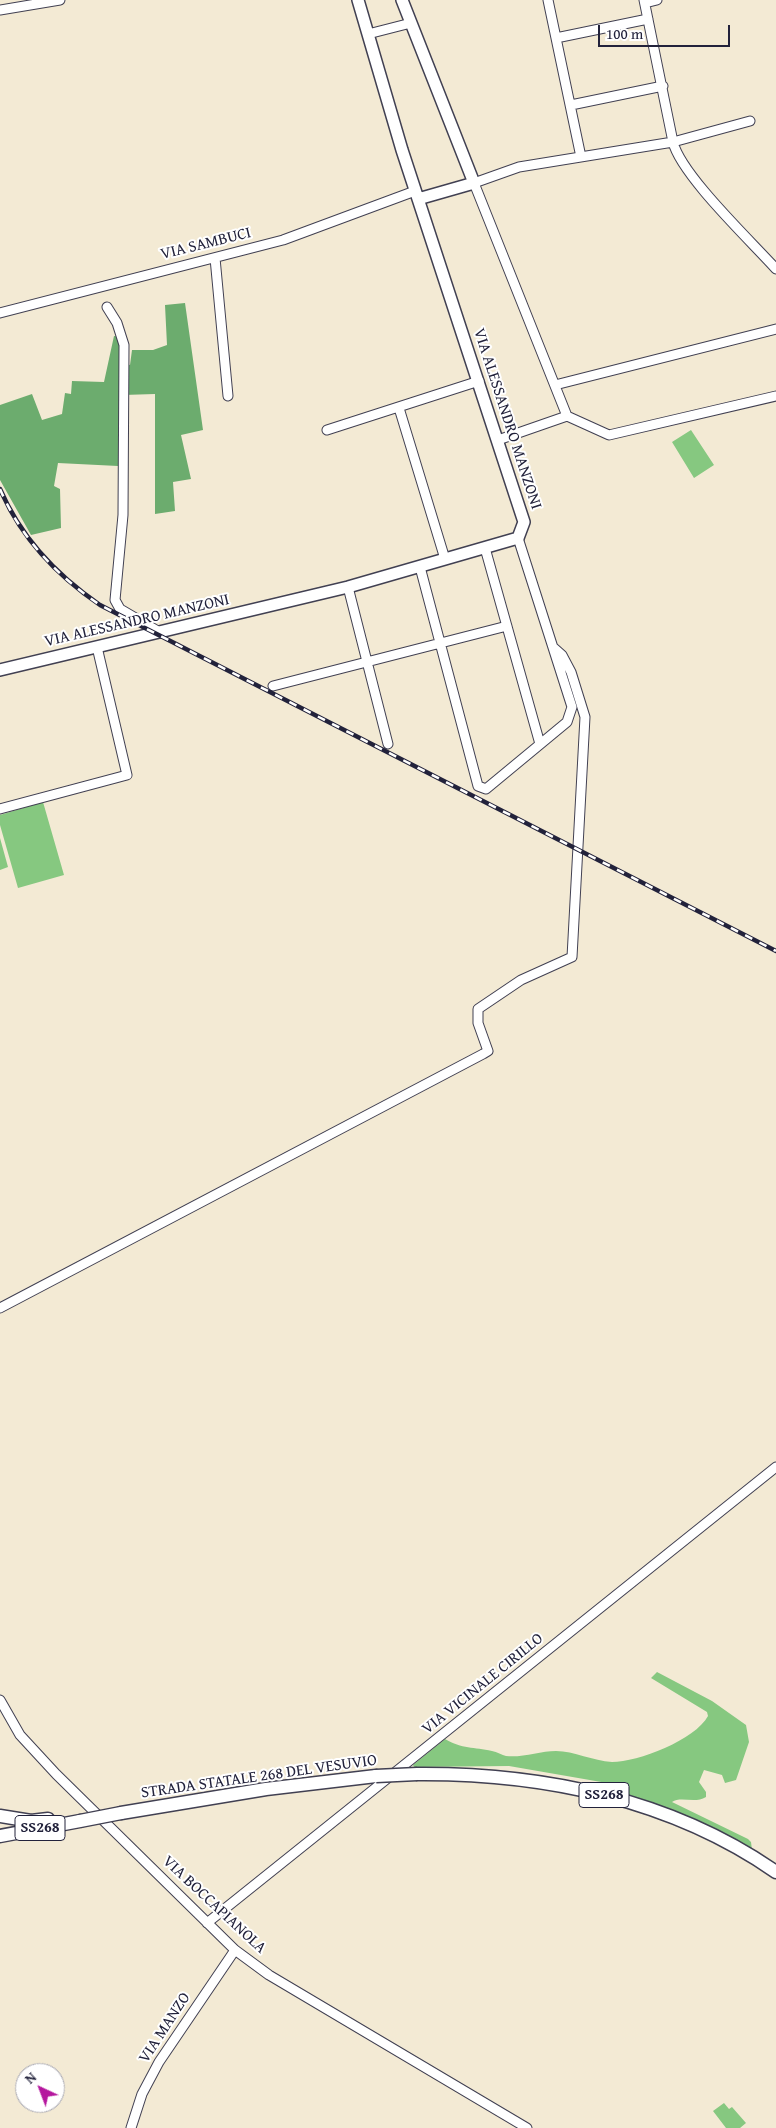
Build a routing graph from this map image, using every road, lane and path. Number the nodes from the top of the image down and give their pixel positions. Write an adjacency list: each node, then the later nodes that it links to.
1 (60, 0): 7 (street)
2 (358, 0): 10 (main road, VIA ALESSANDRO MANZONI)
3 (402, 0): 9 (main road)
4 (548, 0): 11 (street)
5 (657, 0): 6 (street)
6 (645, 2): 8 (street)
7 (0, 10)
8 (648, 19): 11 (street); 12 (street)
9 (411, 23): 10 (street); 17 (main road)
10 (368, 34): 18 (main road, VIA ALESSANDRO MANZONI)
11 (556, 38): 13 (street)
12 (664, 86): 13 (street); 15 (street)
13 (571, 105): 16 (street)
14 (750, 121): 15 (street)
15 (673, 142): 16 (street); 20 (street)
16 (581, 156): 17 (street)
17 (474, 183): 18 (main road); 25 (street)
18 (417, 195): 19 (street, VIA SAMBUCI); 24 (main road, VIA ALESSANDRO MANZONI)
19 (215, 258): 22 (street, VIA SAMBUCI); 26 (street)
20 (776, 269)
21 (107, 307): 38 (street)
22 (0, 313)
23 (776, 328): 25 (street)
24 (479, 381): 28 (street); 31 (main road, VIA ALESSANDRO MANZONI)
25 (555, 385): 29 (street)
26 (228, 396)
27 (776, 396): 29 (street)
28 (399, 408): 30 (street); 34 (street)
29 (567, 416): 31 (street)
30 (327, 430)
31 (498, 440): 32 (main road, VIA ALESSANDRO MANZONI)
32 (518, 538): 33 (main road, VIA ALESSANDRO MANZONI); 41 (street)
33 (485, 548): 34 (main road, VIA ALESSANDRO MANZONI); 37 (street)
34 (445, 560): 35 (main road, VIA ALESSANDRO MANZONI)
35 (420, 567): 36 (main road, VIA ALESSANDRO MANZONI); 39 (street)
36 (348, 587): 38 (main road, VIA ALESSANDRO MANZONI); 42 (street)
37 (507, 626): 39 (street); 46 (street)
38 (161, 633): 40 (main road, VIA ALESSANDRO MANZONI)
39 (441, 643): 42 (street); 46 (street)
40 (97, 647): 43 (main road, VIA ALESSANDRO MANZONI); 47 (street)
41 (553, 647): 46 (street); 48 (street)
42 (368, 663): 44 (street); 45 (street)
43 (0, 670)
44 (273, 686)
45 (388, 744)
46 (540, 744)
47 (0, 809)
48 (0, 1308)
49 (776, 1467): 55 (street, VIA VICINALE CIRILLO)
50 (0, 1700): 55 (street, VIA BOCCAPIANOLA)
51 (0, 1816): 52 (highway)
52 (80, 1821): 53 (highway, STRADA STATALE 268 DEL VESUVIO / SS268); 54 (highway, STRADA STATALE 268 DEL VESUVIO / SS268, bridge)
53 (0, 1836)
54 (776, 1872)
55 (207, 1923): 56 (street, VIA BOCCAPIANOLA)
56 (236, 1950): 57 (street, VIA MANZO); 58 (street, VIA BOCCAPIANOLA)
57 (131, 2128)
58 (527, 2128)

